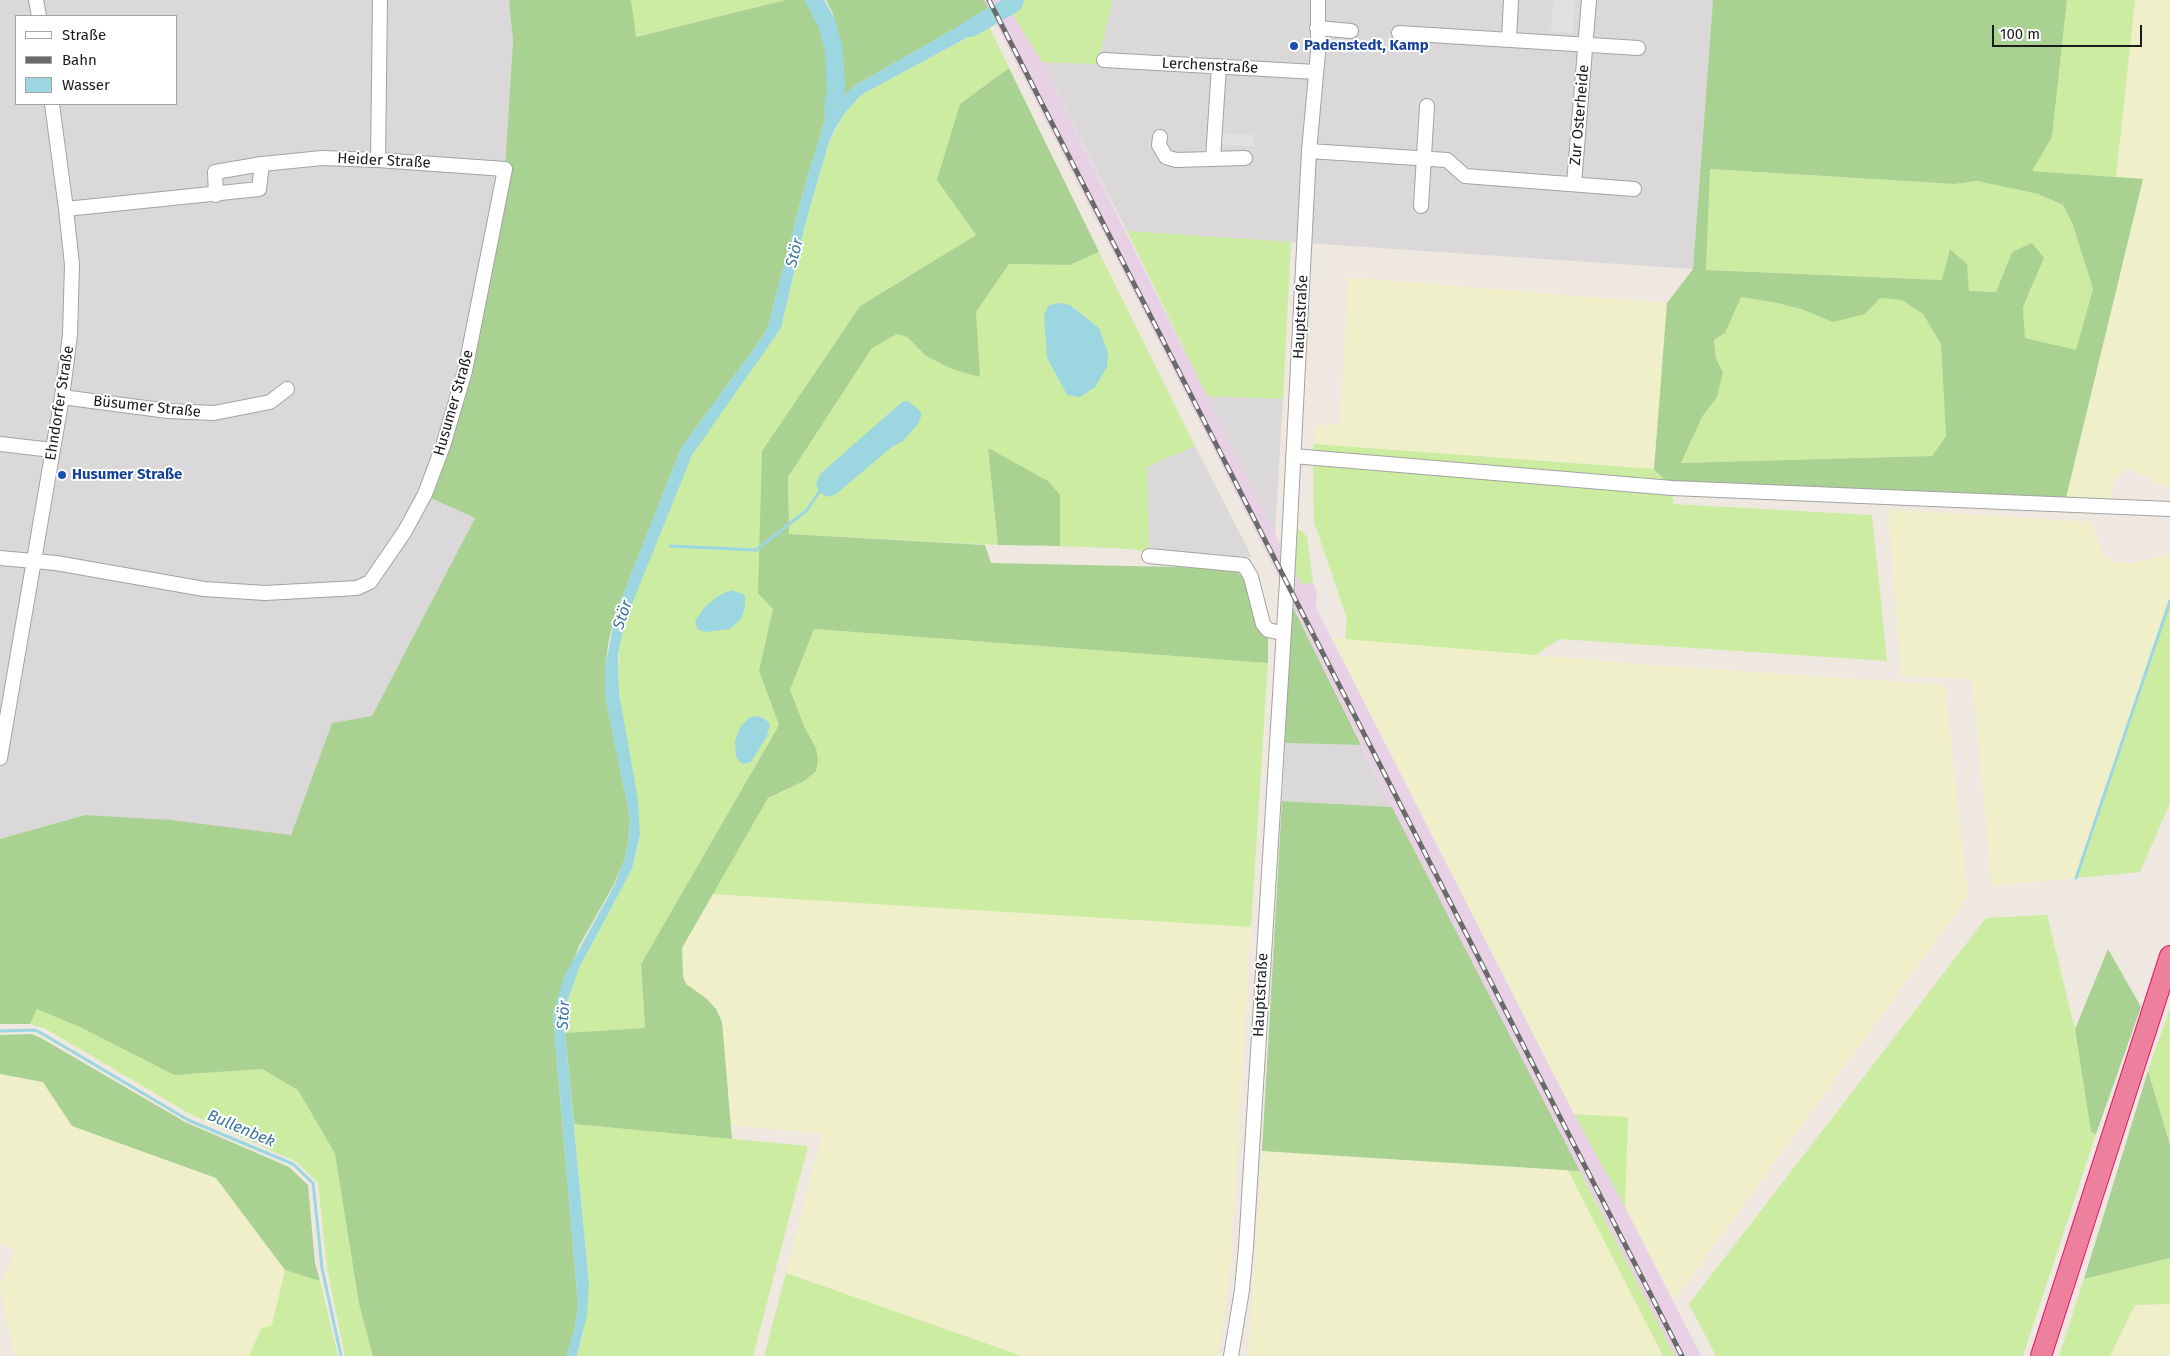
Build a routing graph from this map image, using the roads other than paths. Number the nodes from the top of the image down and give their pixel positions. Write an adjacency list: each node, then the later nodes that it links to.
1 (36, 0): 6 (street)
2 (380, 0): 23 (street)
3 (1318, 0): 7 (street, Hauptstraße)
4 (1511, 0): 10 (street)
5 (1589, 0): 11 (street, Zur Osterheide)
6 (38, 15)
7 (1318, 28): 8 (street); 15 (street, Hauptstraße)
8 (1351, 31)
9 (1399, 33): 10 (street, Zur Osterheide)
10 (1509, 40): 11 (street, Zur Osterheide)
11 (1586, 45): 12 (street, Zur Osterheide); 26 (street, Zur Osterheide)
12 (1638, 48)
13 (1104, 60): 14 (street, Lerchenstraße)
14 (1219, 66): 15 (street, Lerchenstraße); 22 (street)
15 (1316, 72): 19 (street, Hauptstraße)
16 (52, 105): 30 (street, Ehndorfer Straße)
17 (1427, 106): 21 (street)
18 (1160, 137): 22 (street)
19 (1309, 151): 21 (street, Zur Osterheide); 35 (street, Hauptstraße)
20 (1245, 158): 22 (street)
21 (1424, 158): 26 (street, Zur Osterheide); 29 (street)
22 (1213, 159)
23 (378, 160): 24 (street, Heider Straße); 25 (street, Heider Straße)
24 (262, 164): 28 (street); 28 (street, Heider Straße)
25 (505, 169): 39 (street, Husumer Straße)
26 (1574, 184): 27 (street, Zur Osterheide)
27 (1634, 189)
28 (216, 195): 30 (street)
29 (1421, 206)
30 (66, 209): 32 (street, Ehndorfer Straße)
31 (287, 389): 32 (street, Büsumer Straße)
32 (62, 396): 34 (street, Ehndorfer Straße)
33 (0, 444): 34 (street)
34 (52, 450): 39 (street, Ehndorfer Straße)
35 (1293, 456): 36 (street); 40 (street, Hauptstraße)
36 (2170, 509)
37 (1149, 556): 40 (street)
38 (0, 558): 39 (street, Husumer Straße)
39 (34, 561): 41 (street, Ehndorfer Straße)
40 (1282, 633): 44 (street, Hauptstraße)
41 (0, 758)
42 (2170, 956): 43 (highway)
43 (2041, 1355)
44 (1231, 1356)

